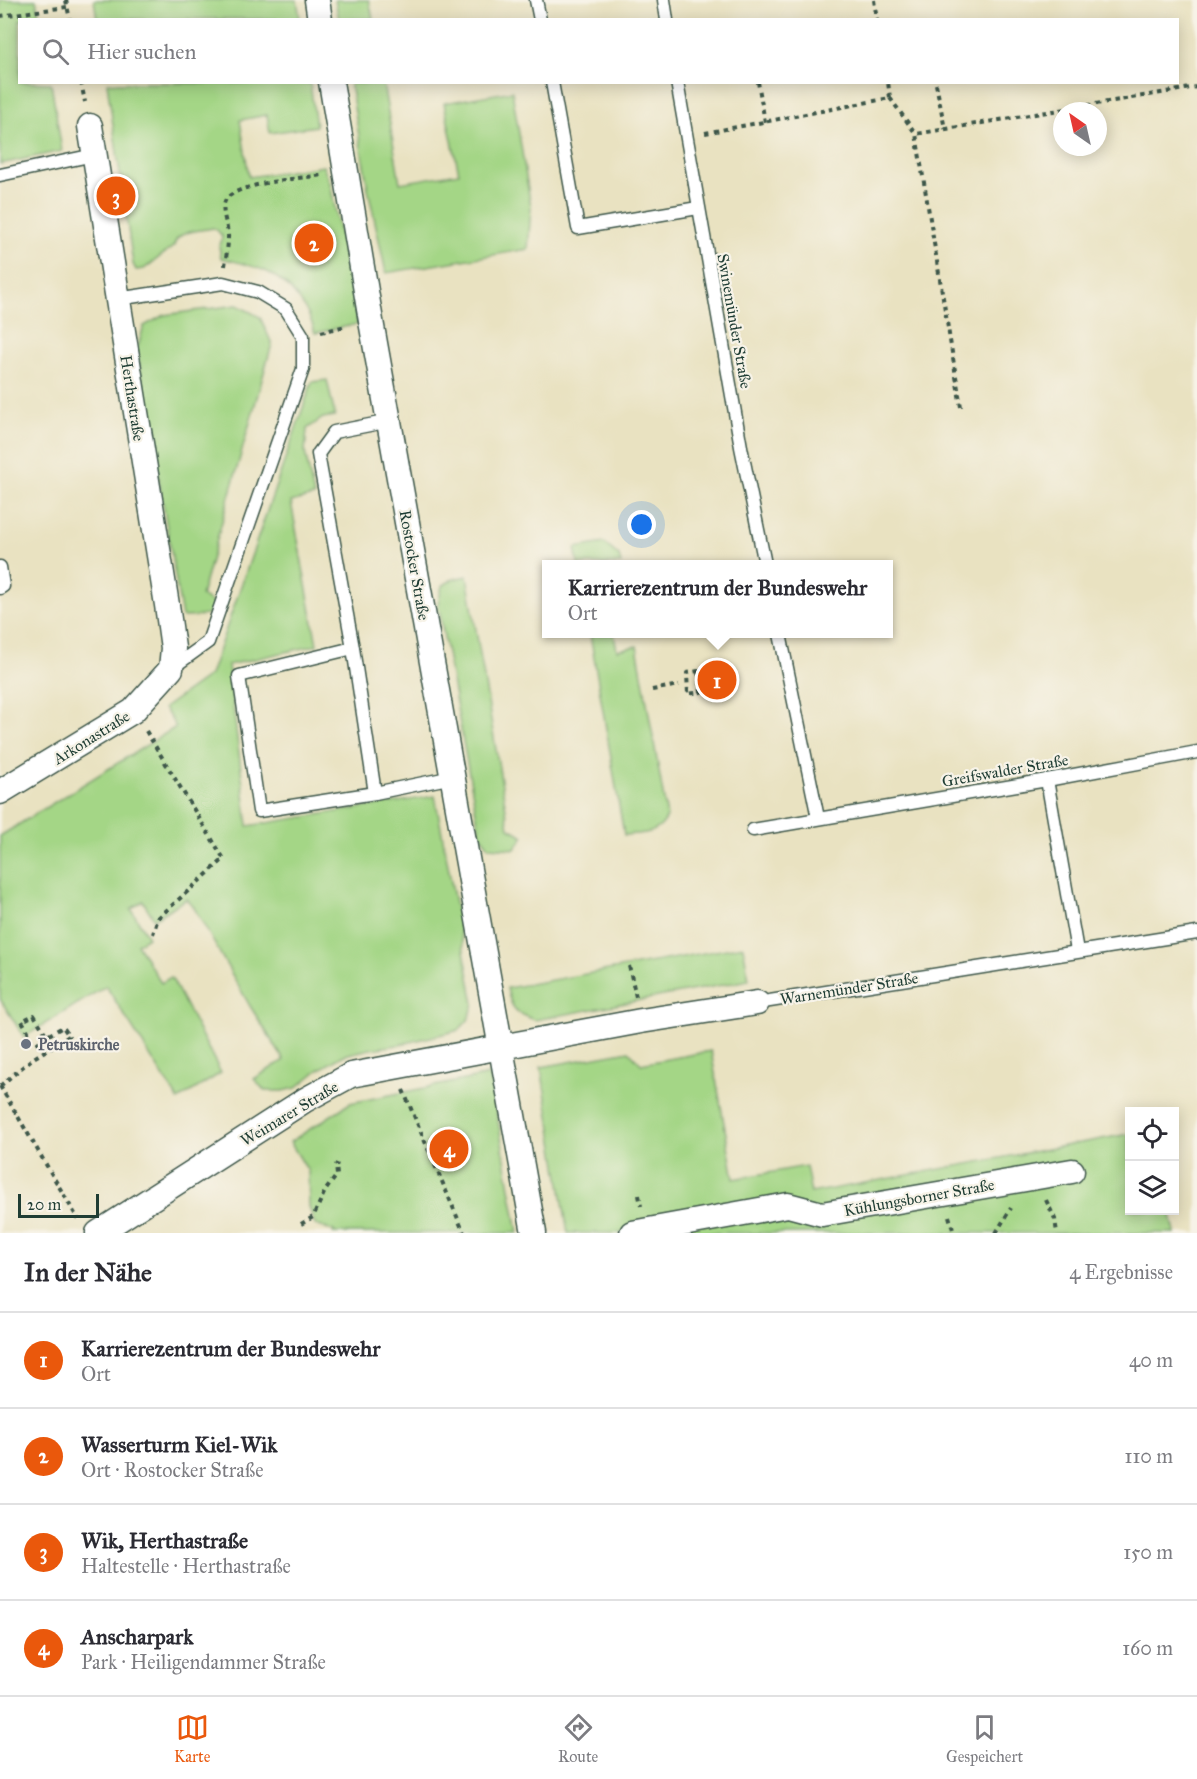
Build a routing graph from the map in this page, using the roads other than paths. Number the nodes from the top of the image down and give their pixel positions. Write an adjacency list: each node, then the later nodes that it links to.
1 (317, 0): 4 (street)
2 (536, 0): 5 (lane)
3 (664, 0): 6 (lane)
4 (320, 18)
5 (540, 18)
6 (667, 18)
7 (332, 84): 15 (street, Rostocker Straße)
8 (552, 84): 13 (lane)
9 (677, 84): 13 (lane, Swinemünder Straße)
10 (90, 126): 11 (street, Herthastraße)
11 (94, 154): 12 (lane); 14 (street, Herthastraße)
12 (0, 175)
13 (698, 208): 16 (lane, Swinemünder Straße)
14 (117, 299): 21 (street, Herthastraße); 21 (lane)
15 (390, 421): 20 (lane); 23 (street, Rostocker Straße)
16 (764, 560)
17 (0, 567): 18 (lane)
18 (0, 588)
19 (781, 638): 27 (lane)
20 (353, 648): 26 (lane); 26 (lane)
21 (171, 669): 25 (street, Arkonastraße)
22 (1197, 752): 24 (lane, Greifswalder Straße)
23 (453, 777): 26 (lane); 32 (street, Rostocker Straße)
24 (1047, 780): 27 (lane, Greifswalder Straße); 30 (lane)
25 (0, 792)
26 (375, 793)
27 (818, 818): 28 (lane, Greifswalder Straße)
28 (753, 830)
29 (1197, 933): 30 (lane, Warnemünder Straße)
30 (1077, 951): 31 (lane, Warnemünder Straße)
31 (757, 1003): 32 (street, Warnemünder Straße)
32 (501, 1047): 34 (street, Weimarer Straße); 35 (street, Rostocker Straße)
33 (1072, 1172): 36 (street, Kühlungsborner Straße)
34 (98, 1233)
35 (534, 1233)
36 (632, 1233)

